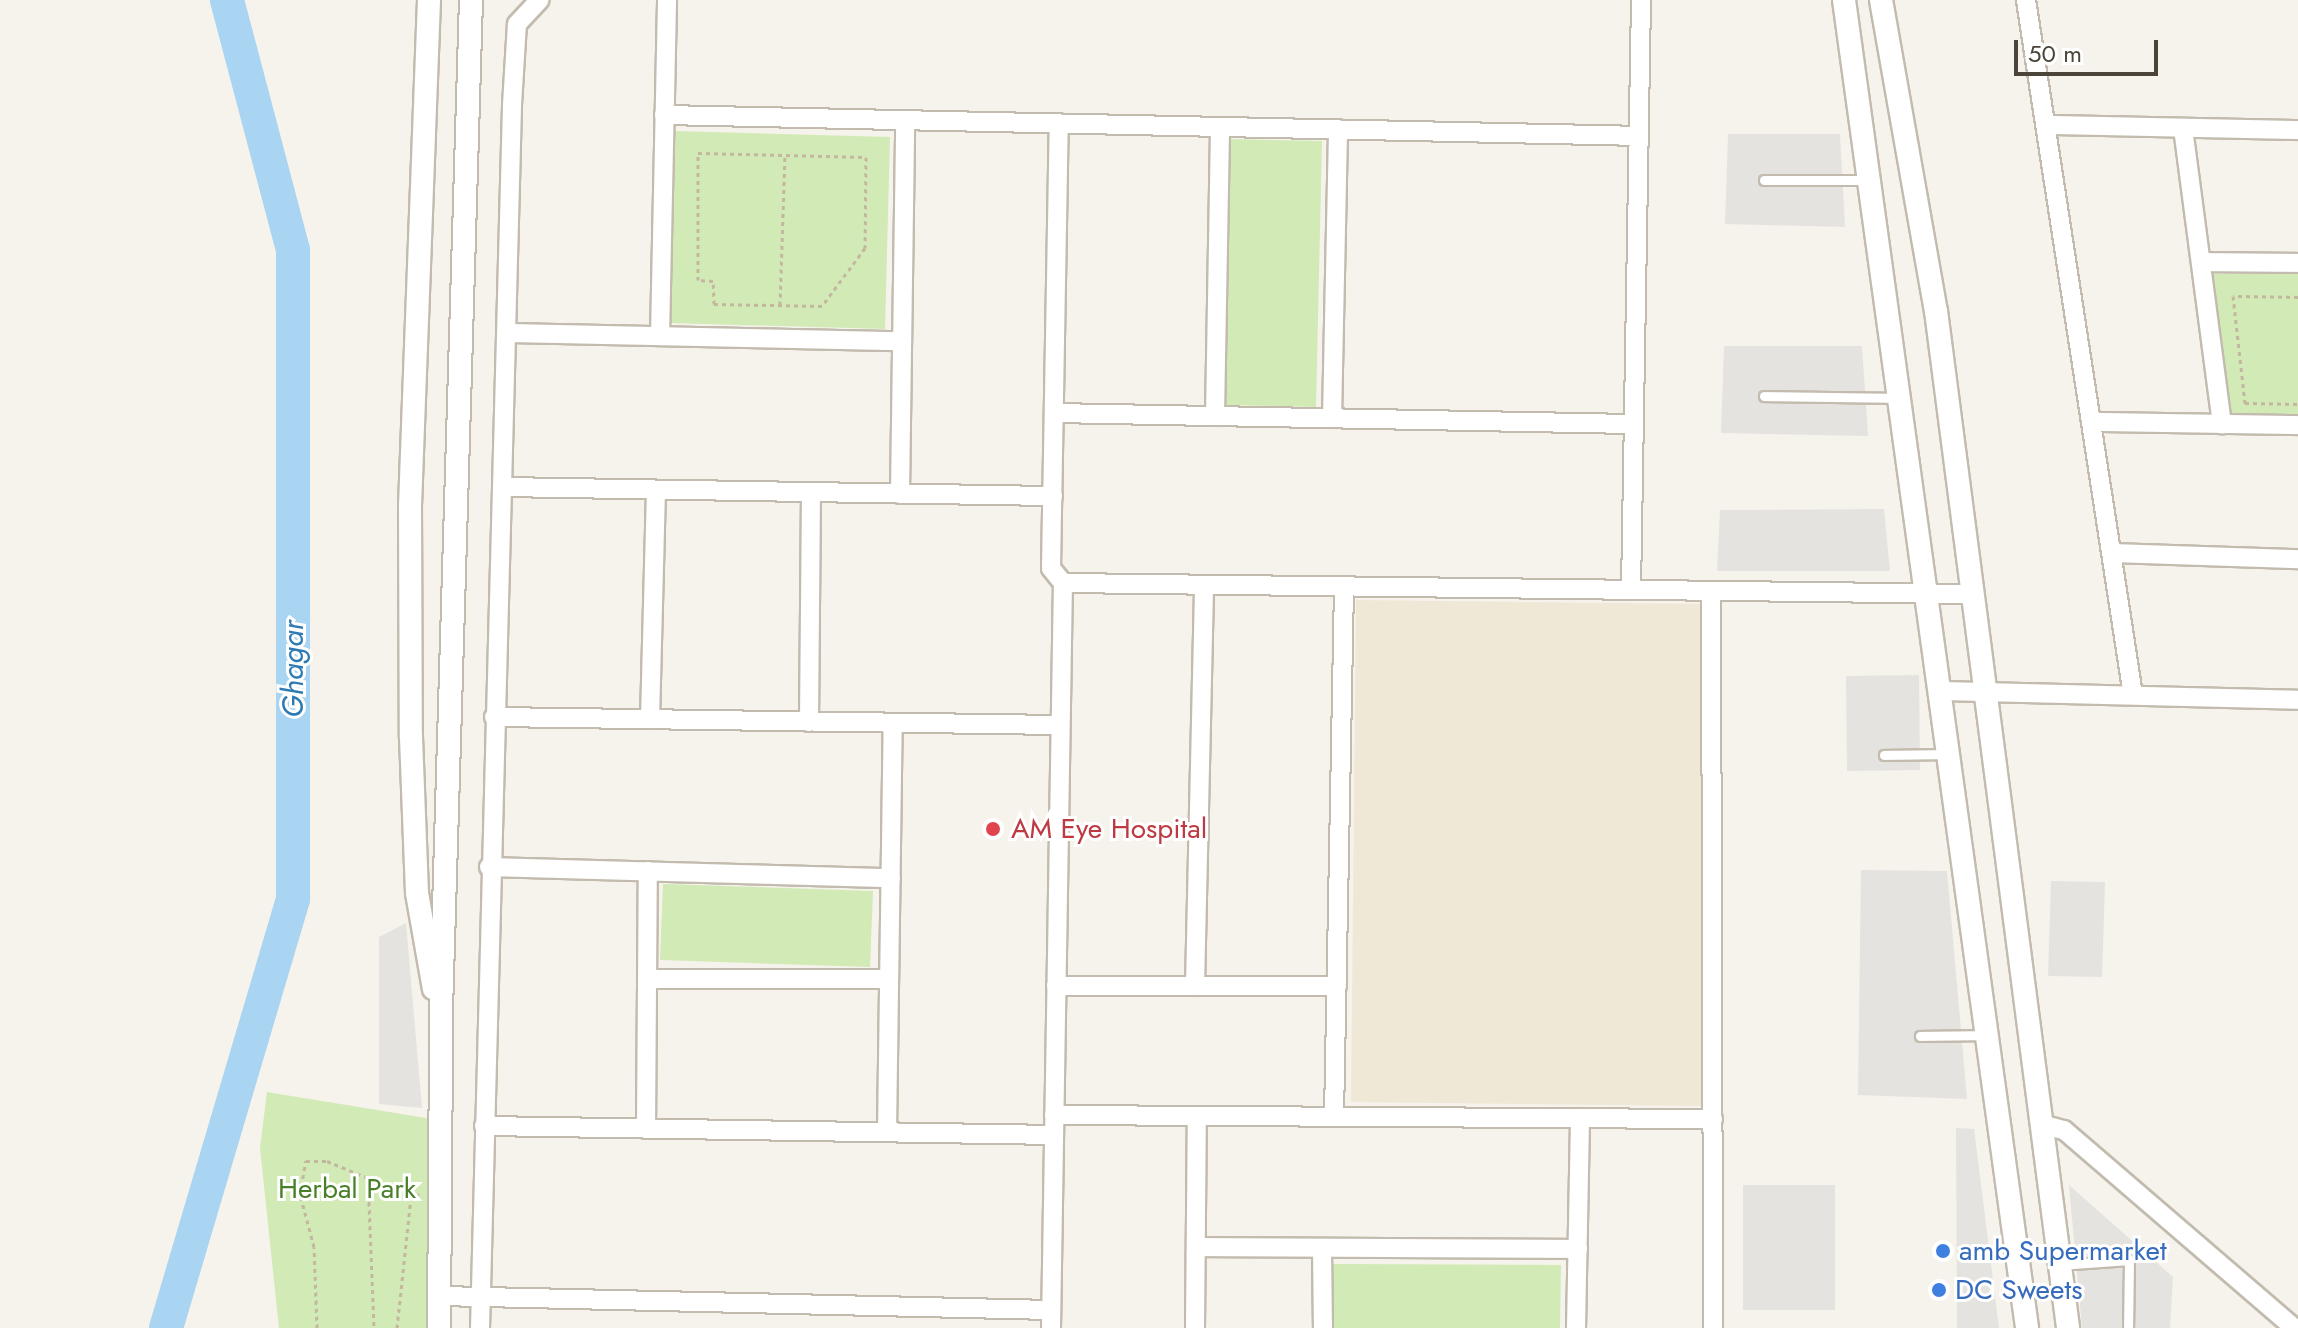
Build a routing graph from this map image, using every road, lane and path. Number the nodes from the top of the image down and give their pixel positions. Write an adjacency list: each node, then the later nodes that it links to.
1 (418, 0): 9 (street)
2 (471, 0): 72 (street)
3 (539, 0): 26 (street)
4 (667, 0): 10 (street)
5 (1641, 0): 18 (street)
6 (1844, 0): 21 (street)
7 (1881, 0): 51 (street)
8 (2026, 0): 13 (street)
9 (429, 11): 72 (street)
10 (664, 115): 11 (street); 27 (street)
11 (905, 120): 12 (street); 28 (street)
12 (1059, 123): 14 (street); 32 (street)
13 (2051, 125): 15 (street); 35 (street)
14 (1220, 127): 16 (street); 33 (street)
15 (2183, 128): 17 (street); 22 (street)
16 (1338, 129): 18 (street); 34 (street)
17 (2298, 130)
18 (1639, 136): 36 (street)
19 (785, 155): 25 (path); 25 (path); 25 (path)
20 (1764, 180): 21 (lane)
21 (1873, 180): 30 (street)
22 (2202, 262): 23 (street); 37 (street)
23 (2298, 263)
24 (2298, 297): 31 (path)
25 (780, 305)
26 (507, 333): 27 (street); 39 (street)
27 (660, 336): 28 (street)
28 (902, 341): 42 (street)
29 (1764, 396): 30 (lane)
30 (1902, 398): 52 (street)
31 (2298, 404)
32 (1054, 413): 33 (street); 43 (street)
33 (1215, 416): 34 (street)
34 (1332, 418): 36 (street)
35 (2096, 422): 37 (street); 44 (street)
36 (1634, 424): 49 (street)
37 (2222, 424): 38 (street)
38 (2298, 425)
39 (502, 487): 40 (street); 57 (street)
40 (656, 490): 41 (street); 58 (street)
41 (811, 492): 42 (street); 59 (street)
42 (900, 494): 43 (street)
43 (1053, 496): 46 (street)
44 (2114, 553): 45 (street); 55 (street)
45 (2298, 559)
46 (1063, 583): 47 (street); 61 (street)
47 (1204, 585): 48 (street); 70 (street)
48 (1344, 587): 49 (street); 71 (street)
49 (1631, 590): 50 (street)
50 (1711, 591): 52 (street); 79 (street)
51 (1972, 594): 52 (street); 54 (street)
52 (1929, 595): 53 (street)
53 (1941, 691): 54 (street); 62 (street)
54 (1985, 691): 55 (street); 80 (street)
55 (2133, 695): 56 (street)
56 (2298, 700)
57 (494, 717): 58 (street); 64 (street)
58 (650, 719): 59 (street)
59 (809, 722): 60 (street)
60 (893, 723): 61 (street); 66 (street)
61 (1060, 725): 69 (street)
62 (1950, 754): 63 (lane); 73 (street)
63 (1884, 755)
64 (489, 867): 65 (street); 81 (street)
65 (648, 871): 66 (street); 67 (street)
66 (891, 878): 68 (street)
67 (647, 979): 68 (street); 82 (street)
68 (889, 979): 83 (street)
69 (1056, 986): 70 (street); 75 (street)
70 (1195, 986): 71 (street)
71 (1337, 986): 77 (street)
72 (441, 1010): 85 (street)
73 (1988, 1035): 74 (lane); 102 (street)
74 (1920, 1036)
75 (1054, 1115): 76 (street); 84 (street)
76 (1197, 1116): 77 (street); 86 (street)
77 (1334, 1117): 78 (street)
78 (1580, 1118): 79 (street); 88 (street)
79 (1713, 1119): 101 (street)
80 (2041, 1124): 89 (street); 105 (street)
81 (484, 1126): 82 (street); 91 (street)
82 (646, 1129): 83 (street)
83 (887, 1132): 84 (street)
84 (1054, 1135): 92 (street)
85 (440, 1184): 90 (street); 95 (path)
86 (1196, 1247): 87 (street); 98 (street)
87 (1322, 1249): 88 (street); 99 (street)
88 (1578, 1249): 100 (street)
89 (2059, 1265): 103 (street); 104 (lane)
90 (439, 1296): 91 (street); 96 (street)
91 (481, 1297): 92 (street); 97 (street)
92 (1051, 1319)
93 (317, 1328): 94 (path)
94 (374, 1328)
95 (397, 1328)
96 (439, 1328)
97 (480, 1328)
98 (1195, 1328)
99 (1323, 1328)
100 (1576, 1328)
101 (1713, 1328)
102 (2027, 1328)
103 (2068, 1328)
104 (2128, 1328)
105 (2294, 1328)

